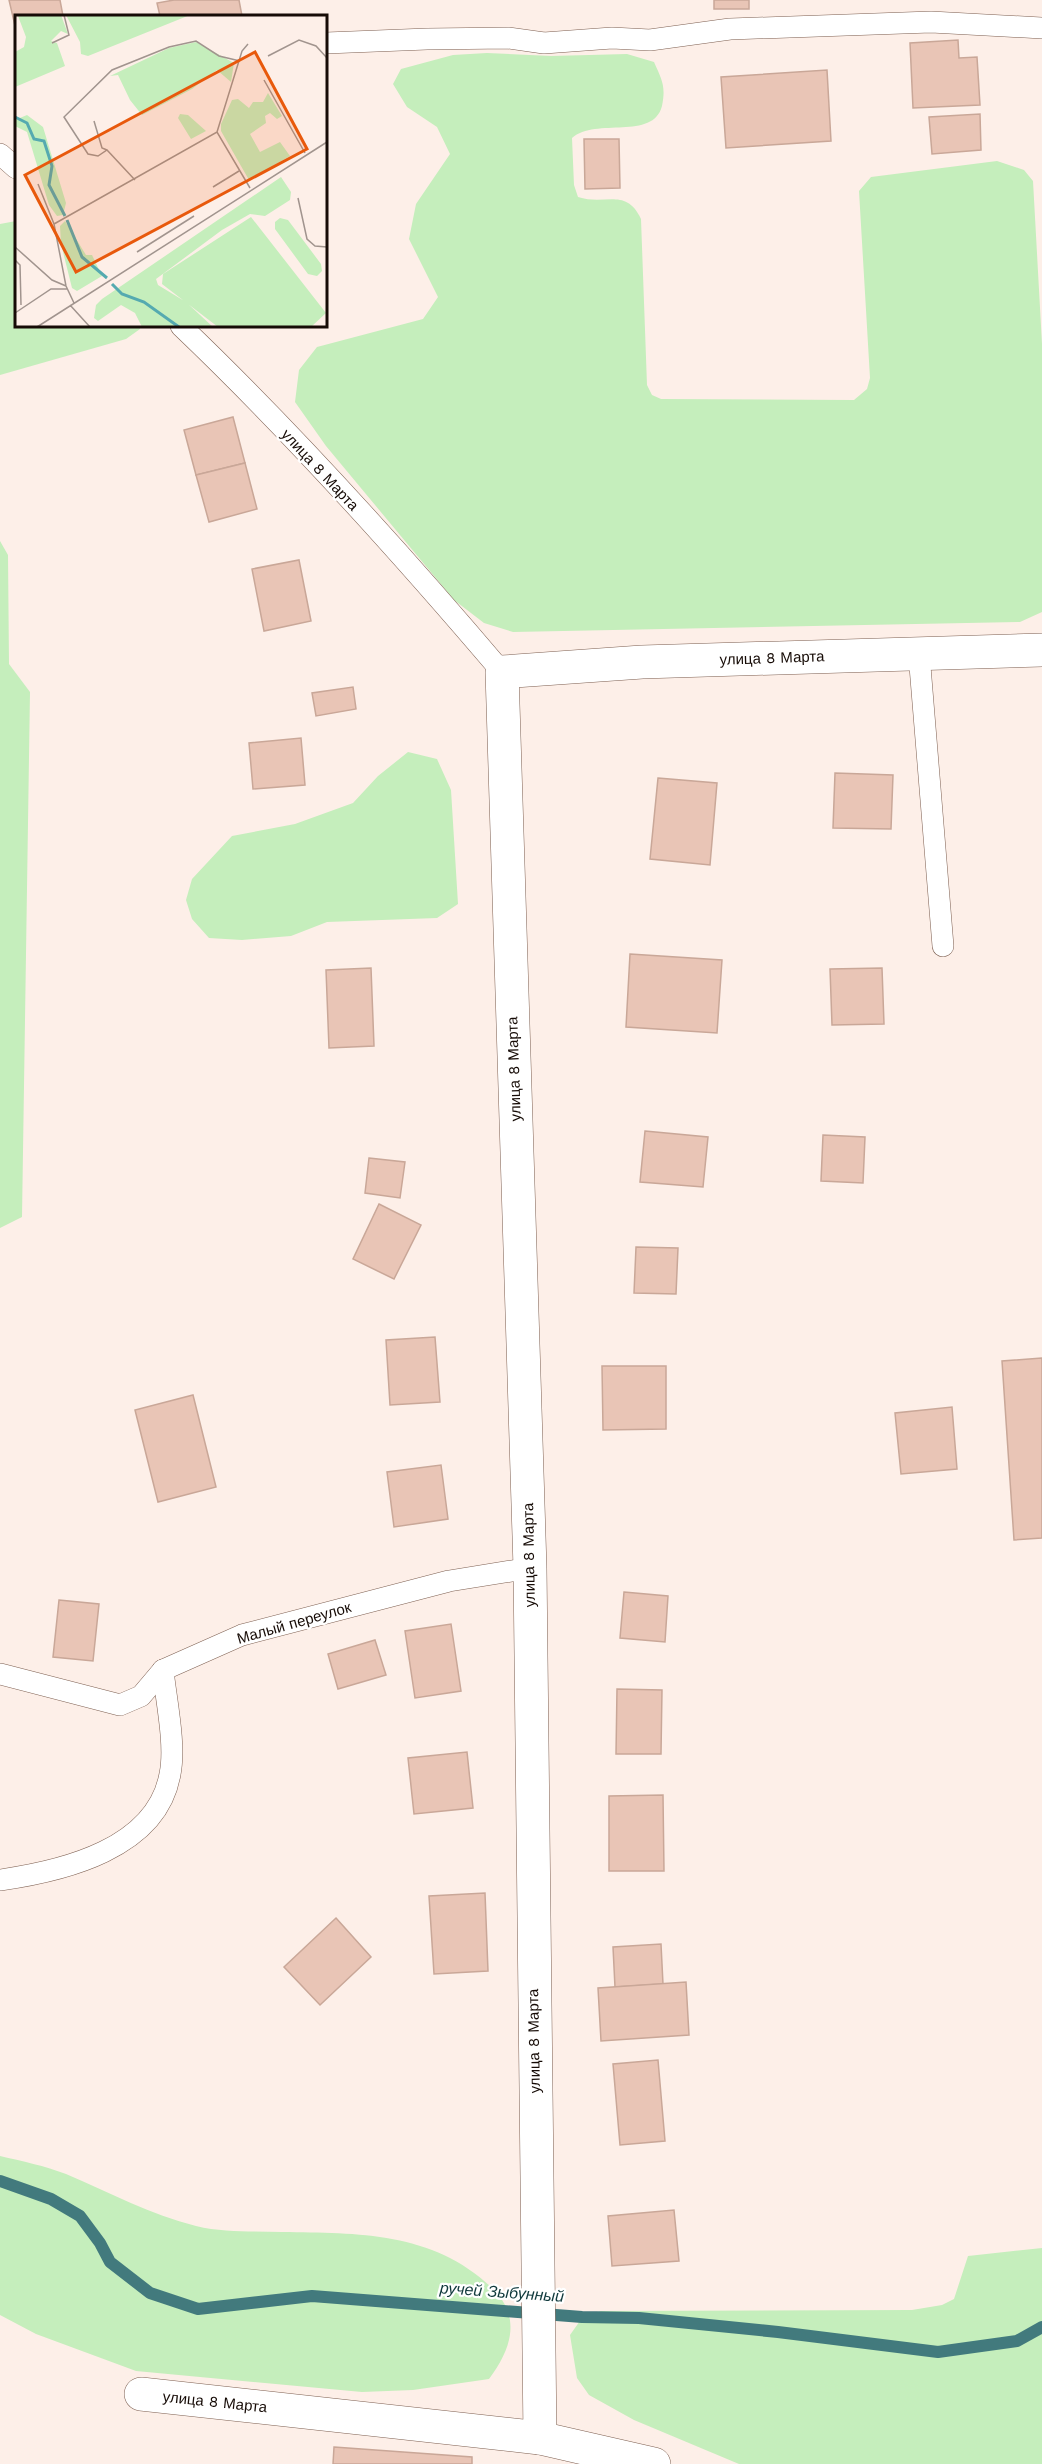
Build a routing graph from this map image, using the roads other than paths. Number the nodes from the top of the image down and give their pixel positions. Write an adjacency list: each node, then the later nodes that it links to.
1 (1042, 28): 2 (lane)
2 (327, 43)
3 (182, 327): 6 (lane, улица 8 Марта)
4 (1042, 650): 5 (street, улица 8 Марта)
5 (920, 654): 6 (street, улица 8 Марта); 7 (lane)
6 (502, 672): 8 (street, улица 8 Марта)
7 (943, 946)
8 (530, 1568): 9 (lane, Малый переулок); 13 (street, улица 8 Марта)
9 (163, 1670): 10 (lane); 11 (lane)
10 (0, 1674)
11 (0, 1880)
12 (141, 2394): 13 (street, улица 8 Марта)
13 (540, 2438): 14 (street, улица 8 Марта)
14 (654, 2464)

